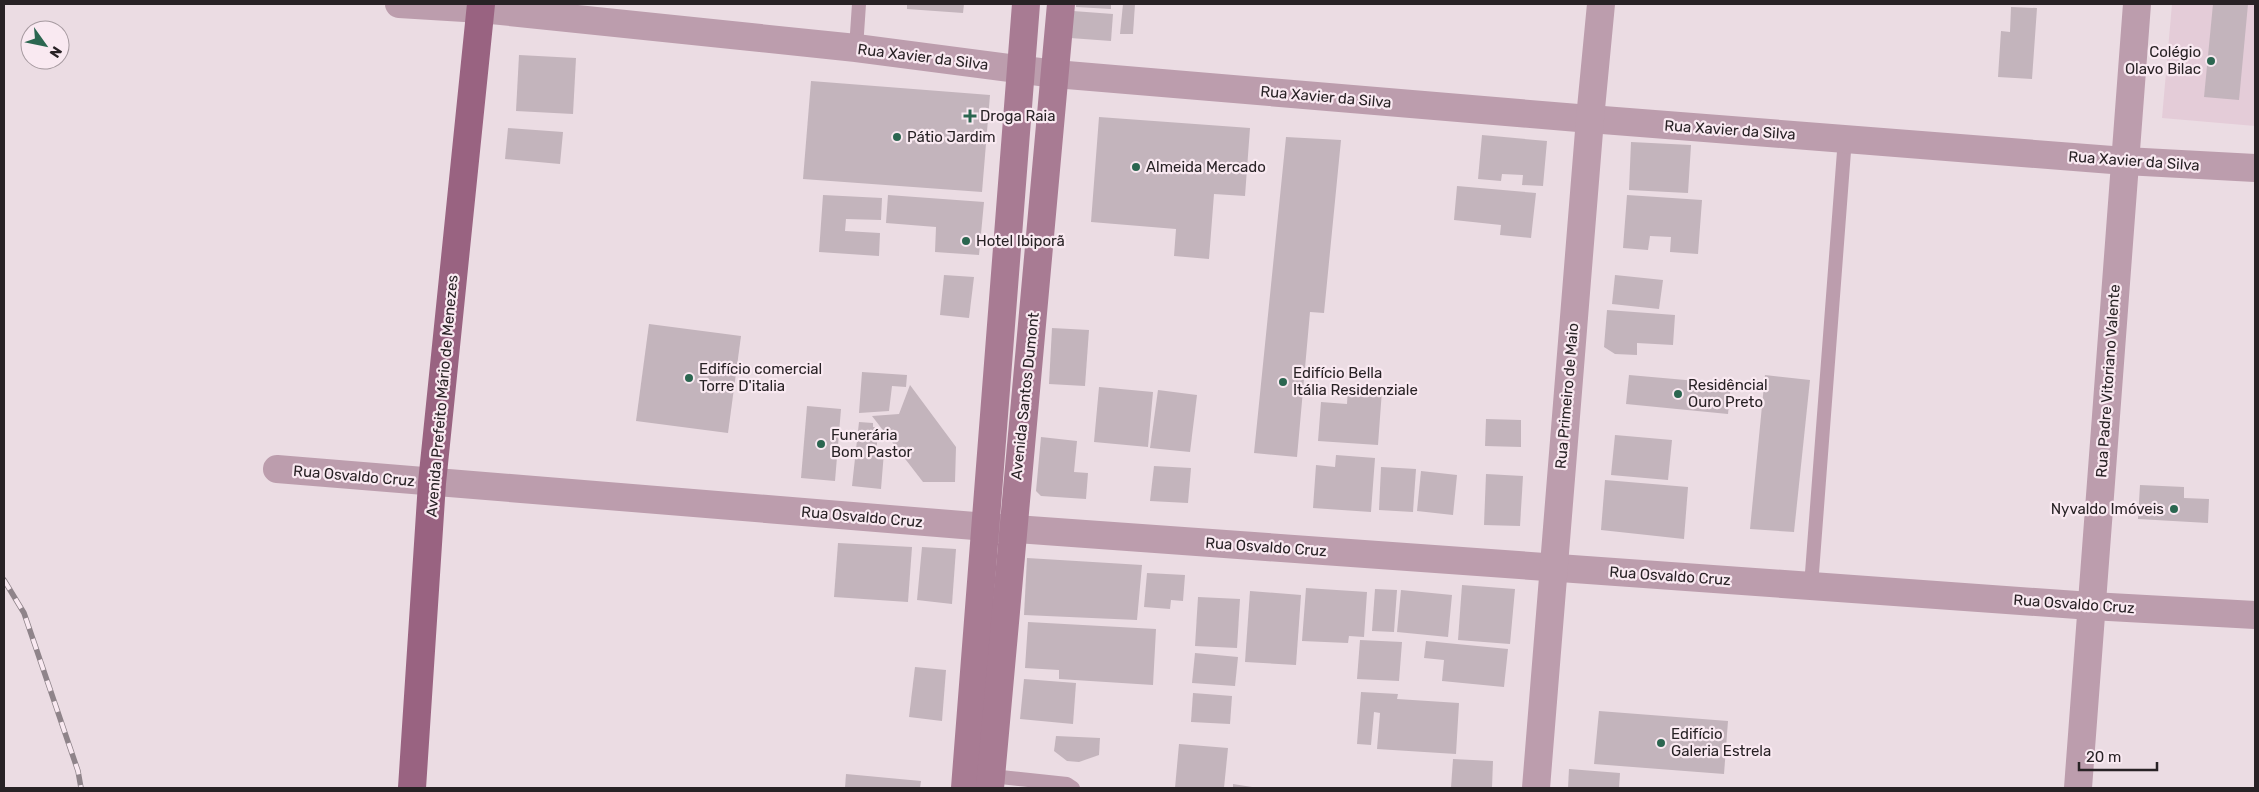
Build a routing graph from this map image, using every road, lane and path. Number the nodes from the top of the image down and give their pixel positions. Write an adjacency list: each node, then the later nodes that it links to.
1 (399, 4): 7 (street, Rua Xavier da Silva)
2 (859, 4): 8 (lane)
3 (1026, 4): 9 (main road, Avenida Santos Dumont)
4 (1061, 4): 10 (main road, Avenida Santos Dumont)
5 (1601, 4): 11 (street, Rua Primeiro de Maio)
6 (2137, 4): 13 (street, Rua Padre Vitoriano Valente)
7 (481, 6): 8 (street, Rua Xavier da Silva); 18 (main road, Avenida Prefeito Mário de Menezes)
8 (856, 48): 9 (street, Rua Xavier da Silva)
9 (1022, 70): 10 (street, Rua Xavier da Silva); 15 (main road, Avenida Santos Dumont)
10 (1055, 74): 11 (street, Rua Xavier da Silva); 16 (main road, Avenida Santos Dumont)
11 (1590, 119): 12 (street, Rua Xavier da Silva); 20 (street, Rua Primeiro de Maio)
12 (1845, 138): 13 (street, Rua Xavier da Silva); 21 (lane)
13 (2125, 161): 14 (street, Rua Xavier da Silva); 22 (street, Rua Padre Vitoriano Valente)
14 (2255, 168)
15 (1007, 263): 16 (main road); 19 (main road, Avenida Santos Dumont)
16 (1038, 266): 19 (main road, Avenida Santos Dumont)
17 (277, 469): 18 (street, Rua Osvaldo Cruz)
18 (432, 483): 19 (street, Rua Osvaldo Cruz); 25 (main road, Avenida Prefeito Mário de Menezes)
19 (1000, 528): 20 (street, Rua Osvaldo Cruz); 24 (main road, Avenida Santos Dumont); 26 (main road, Avenida Santos Dumont)
20 (1553, 567): 21 (street, Rua Osvaldo Cruz); 28 (street, Rua Primeiro de Maio)
21 (1811, 586): 22 (street, Rua Osvaldo Cruz)
22 (2090, 606): 23 (street, Rua Osvaldo Cruz); 29 (street, Rua Padre Vitoriano Valente)
23 (2255, 615)
24 (990, 782): 27 (lane)
25 (412, 788)
26 (965, 788)
27 (1073, 788)
28 (1536, 788)
29 (2078, 788)

